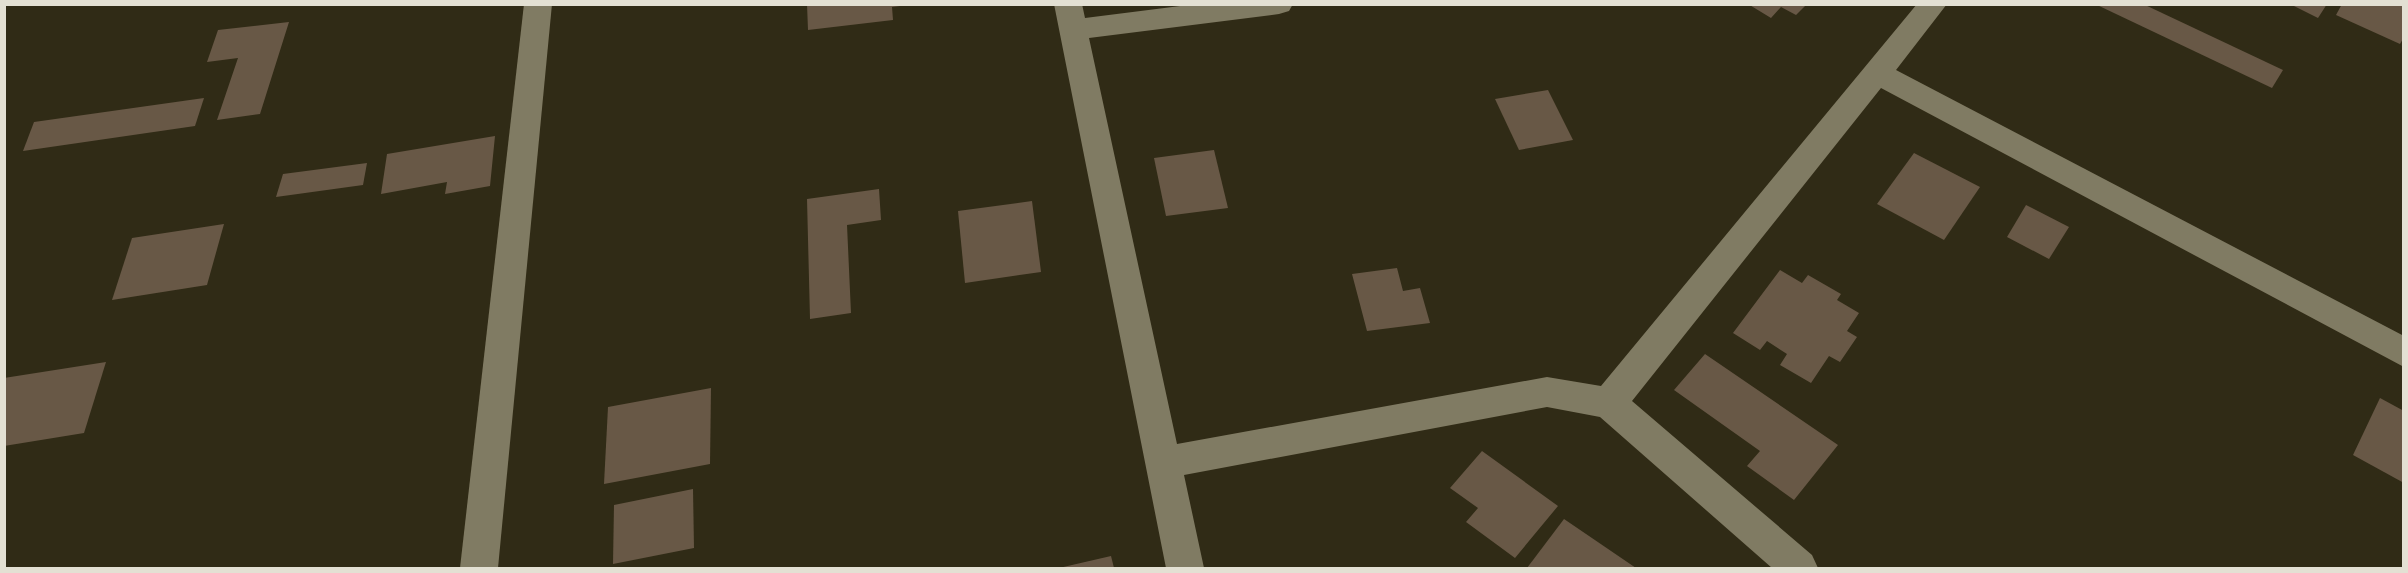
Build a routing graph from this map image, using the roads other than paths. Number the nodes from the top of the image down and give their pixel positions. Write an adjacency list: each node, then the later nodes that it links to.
1 (538, 4): 9 (street)
2 (1279, 4): 4 (street)
3 (1933, 4): 5 (street)
4 (1070, 17): 8 (street)
5 (1877, 73): 6 (street); 7 (street)
6 (2403, 352)
7 (1609, 403): 8 (street); 11 (street)
8 (1163, 464): 10 (street)
9 (479, 568)
10 (1185, 568)
11 (1799, 568)

